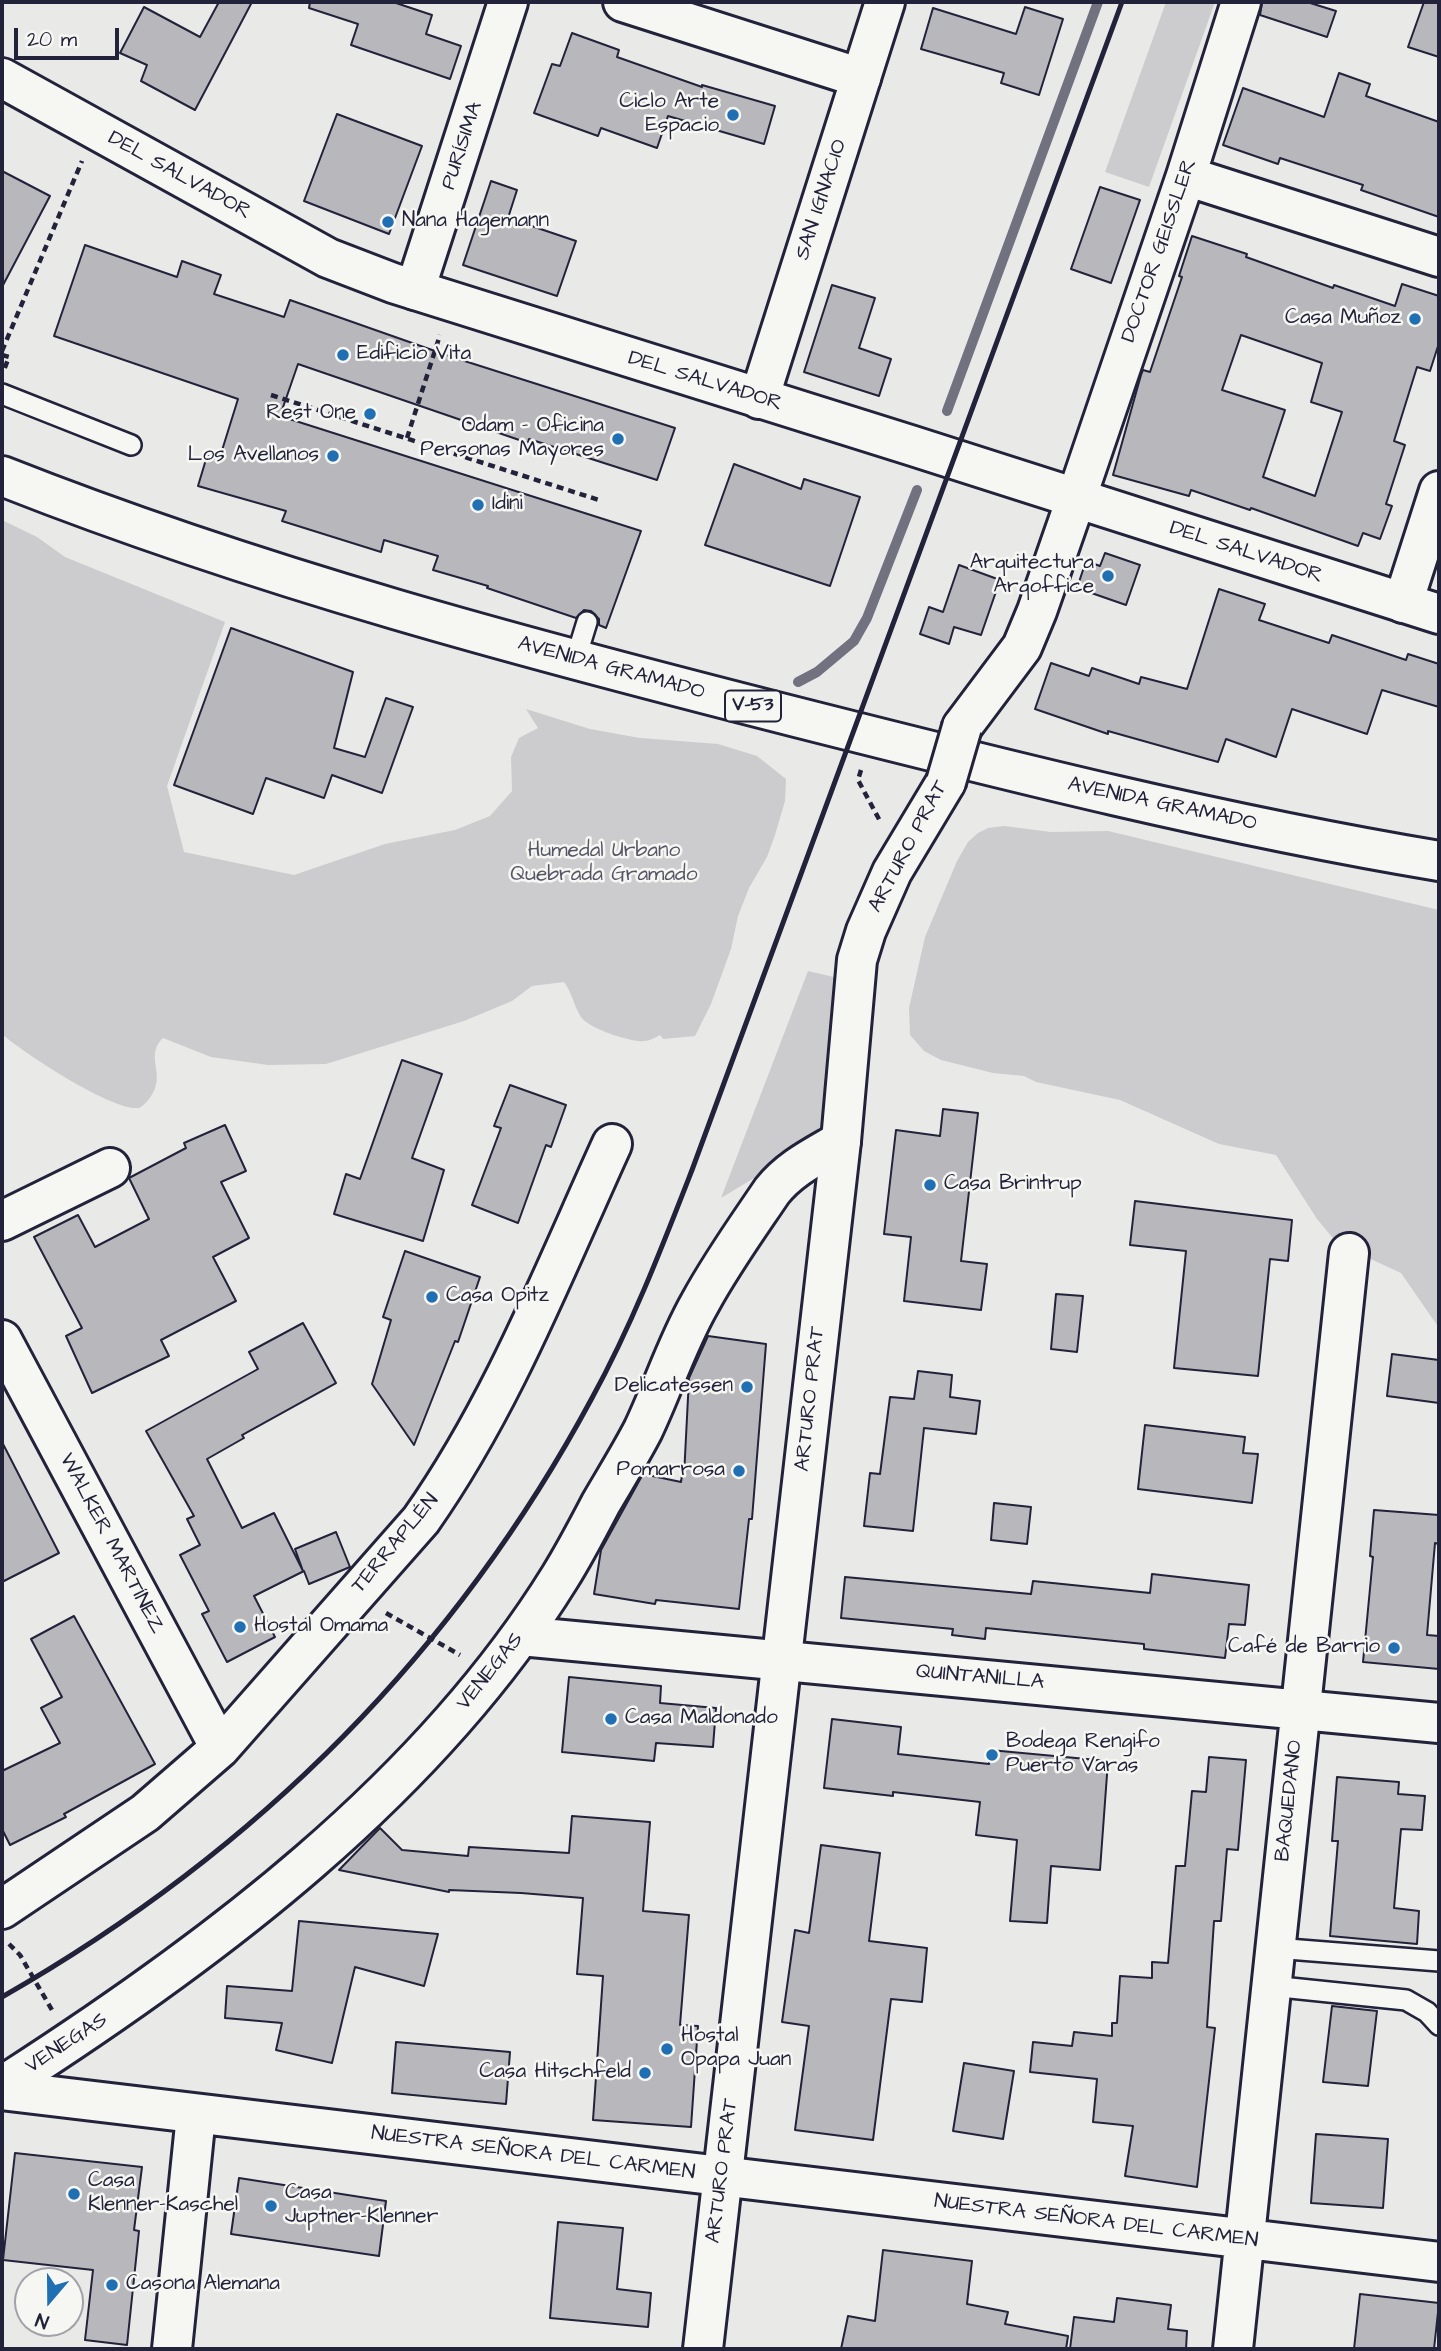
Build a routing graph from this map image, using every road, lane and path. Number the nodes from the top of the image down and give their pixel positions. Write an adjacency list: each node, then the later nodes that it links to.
1 (508, 2): 10 (street, PURÍSIMA)
2 (623, 2): 6 (street)
3 (885, 2): 6 (street, SAN IGNACIO)
4 (1241, 2): 8 (street, DOCTOR GEISSLER)
5 (2, 78): 7 (street, DEL SALVADOR)
6 (861, 78): 14 (street, SAN IGNACIO)
7 (95, 130): 10 (street, DEL SALVADOR); 11 (path)
8 (1186, 176): 9 (street); 19 (street, DOCTOR GEISSLER)
9 (1439, 257)
10 (433, 295): 14 (street, DEL SALVADOR); 15 (path)
11 (2, 351)
12 (2, 394): 16 (lane)
13 (271, 395): 15 (path)
14 (759, 399): 19 (street, DEL SALVADOR)
15 (407, 438): 20 (path)
16 (131, 444)
17 (2, 476): 24 (street, AVENIDA GRAMADO / V-53)
18 (1439, 491): 21 (street)
19 (1076, 499): 21 (street, DEL SALVADOR); 28 (street, ARTURO PRAT, bridge)
20 (602, 500)
21 (1403, 603): 22 (street, DEL SALVADOR)
22 (1439, 614)
23 (587, 622): 24 (lane)
24 (575, 661): 25 (street, AVENIDA GRAMADO / V-53)
25 (874, 737): 26 (path); 27 (street, AVENIDA GRAMADO / V-53)
26 (882, 825)
27 (1439, 861)
28 (841, 1141): 35 (street, VENEGAS); 36 (street, ARTURO PRAT)
29 (612, 1144): 34 (street, TERRAPLÉN)
30 (110, 1168): 31 (street)
31 (2, 1221)
32 (1349, 1253): 37 (street, BAQUEDANO)
33 (2, 1340): 39 (street, WALKER MARTÍNEZ)
34 (355, 1594): 35 (path); 39 (street, TERRAPLÉN)
35 (511, 1649): 36 (street, QUINTANILLA); 47 (street, VENEGAS)
36 (782, 1660): 37 (street, QUINTANILLA); 49 (street, ARTURO PRAT)
37 (1300, 1708): 38 (street, QUINTANILLA); 42 (street, BAQUEDANO)
38 (1439, 1723)
39 (220, 1748): 40 (street, TERRAPLÉN)
40 (2, 1909)
41 (2, 1936): 45 (path)
42 (1275, 1948): 43 (lane); 44 (street, BAQUEDANO)
43 (1439, 1961)
44 (1271, 1986): 46 (lane); 50 (street, BAQUEDANO)
45 (51, 2006)
46 (1439, 2025)
47 (2, 2088): 48 (street, NUESTRA SEÑORA DEL CARMEN)
48 (196, 2115): 49 (street, NUESTRA SEÑORA DEL CARMEN); 52 (street)
49 (723, 2177): 50 (street, NUESTRA SEÑORA DEL CARMEN); 53 (street, ARTURO PRAT)
50 (1245, 2240): 51 (street, NUESTRA SEÑORA DEL CARMEN); 54 (street, BAQUEDANO)
51 (1439, 2262)
52 (172, 2349)
53 (703, 2349)
54 (1233, 2349)

